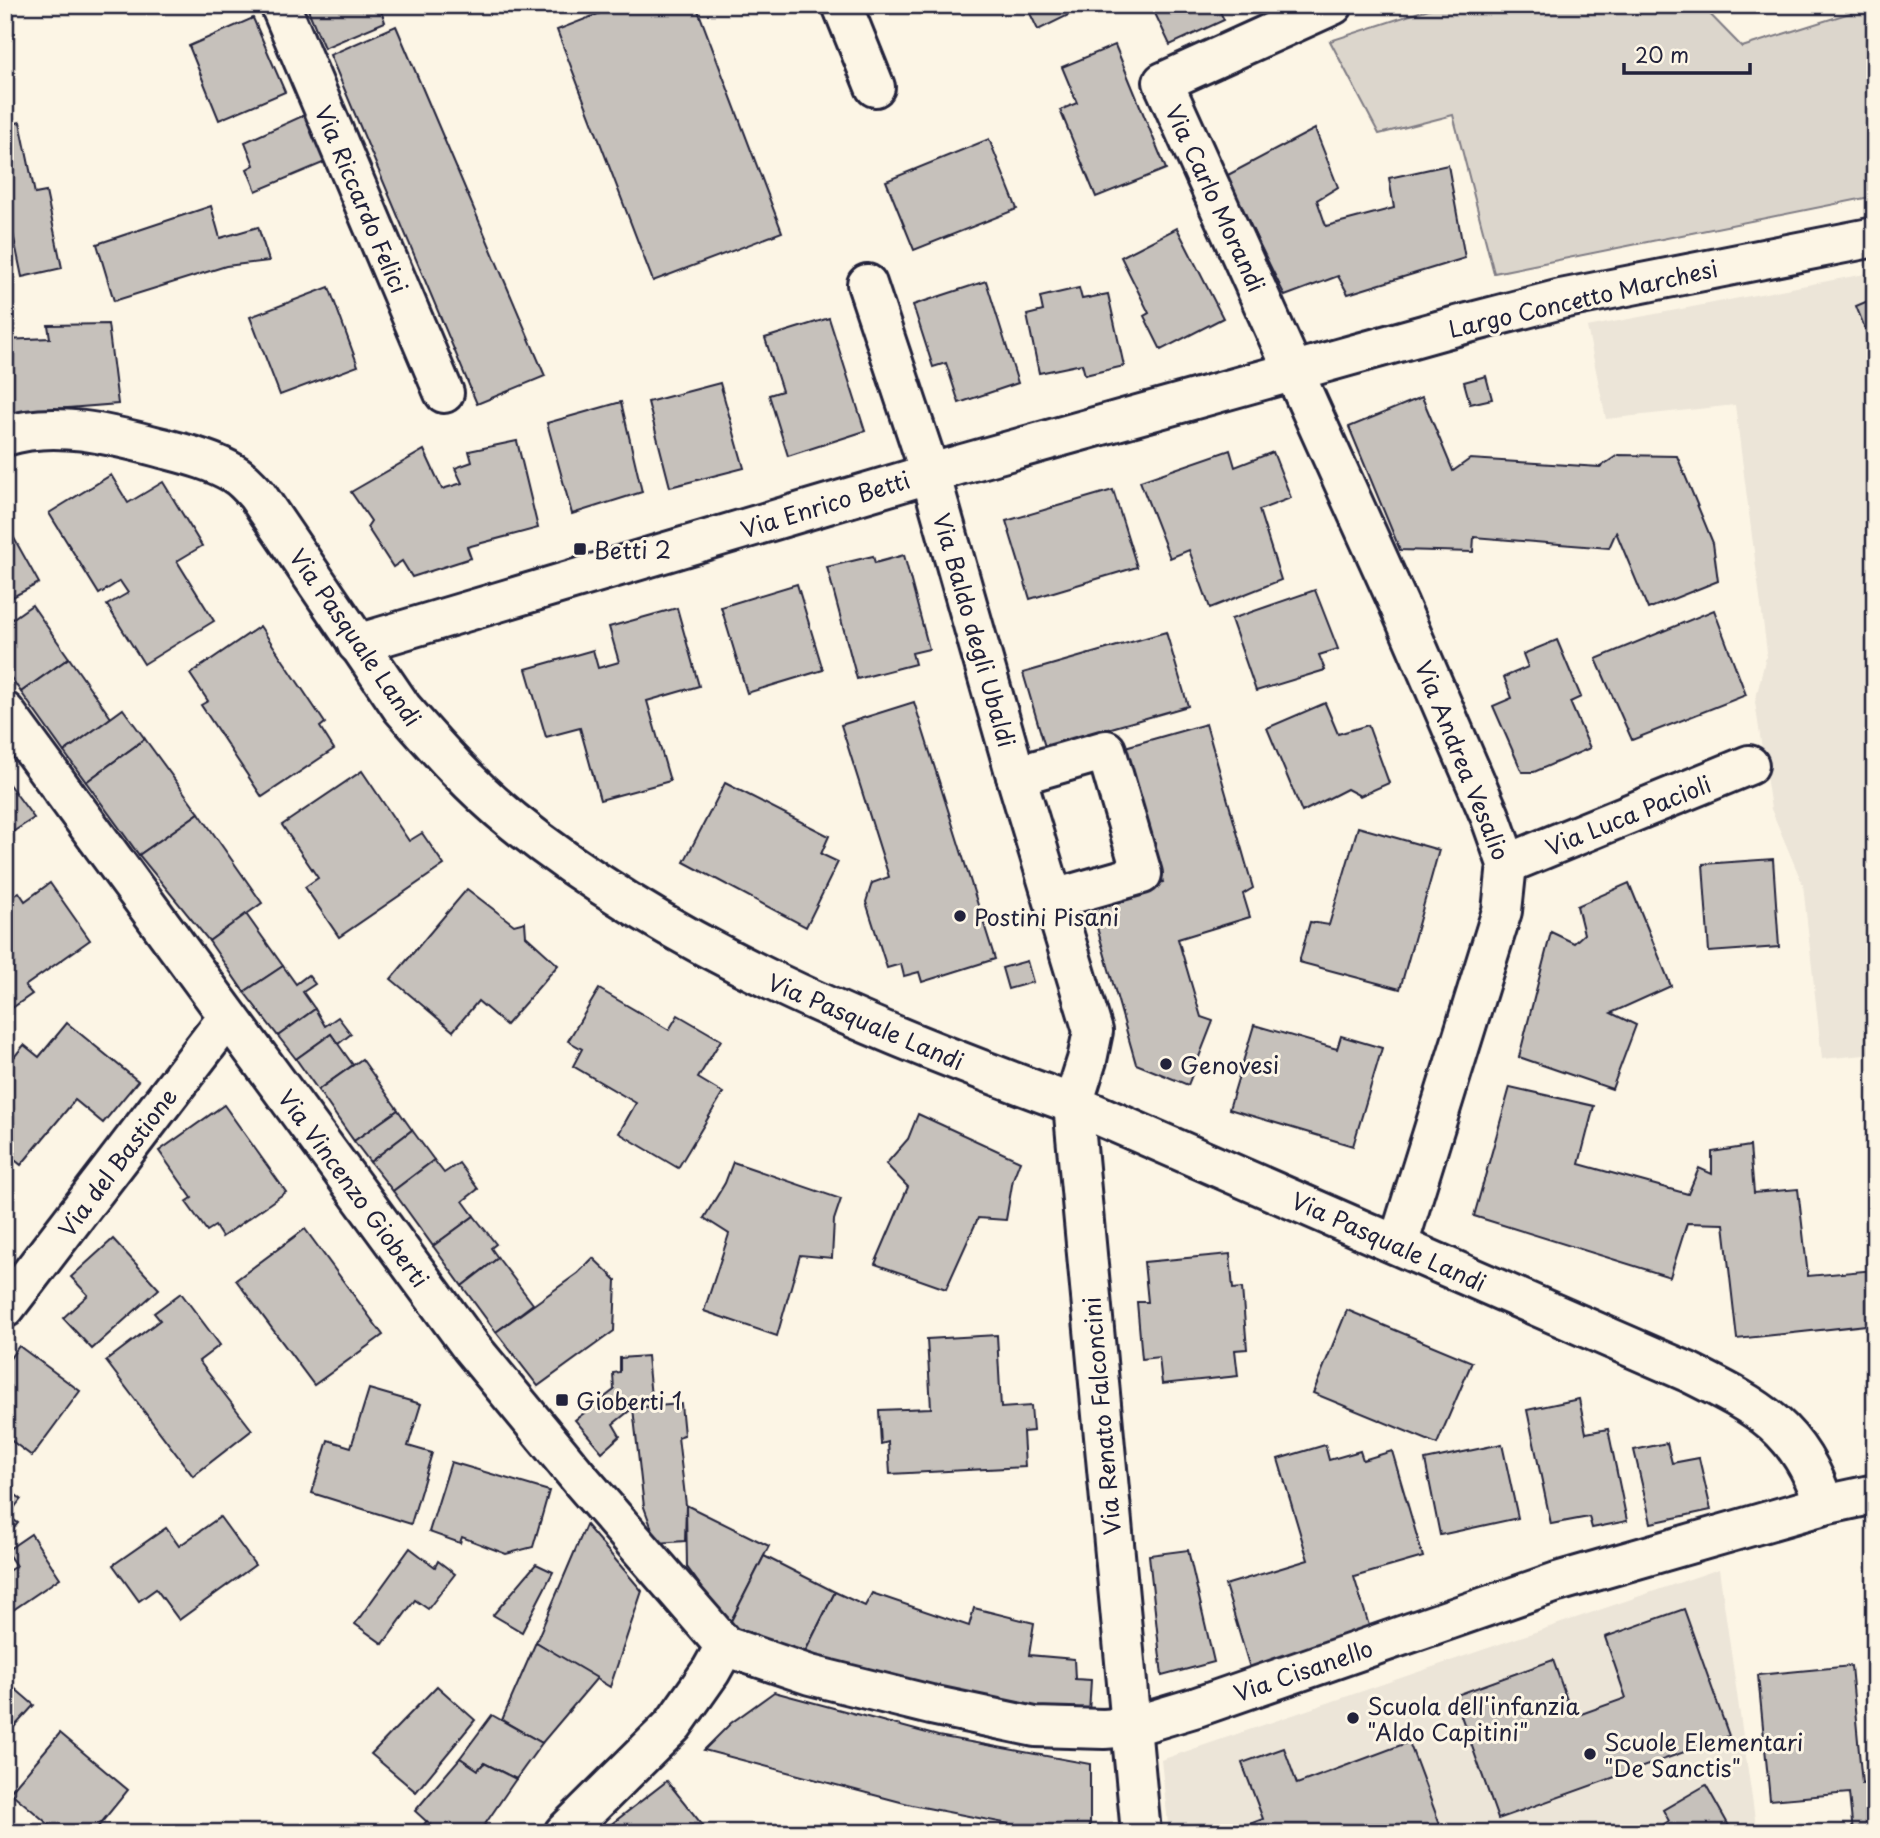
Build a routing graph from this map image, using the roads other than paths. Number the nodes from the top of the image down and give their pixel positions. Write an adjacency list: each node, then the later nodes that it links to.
1 (280, 5): 8 (street, Via Riccardo Felici)
2 (842, 5): 4 (street)
3 (1333, 5): 7 (street, Via Carlo Morandi)
4 (875, 87)
5 (1875, 237): 7 (street, Largo Concetto Marchesi)
6 (867, 284): 10 (street, Via Baldo degli Ubaldi)
7 (1294, 370): 10 (street, Via Enrico Betti); 15 (street, Via Andrea Vesalio)
8 (444, 393)
9 (5, 436): 11 (street, Via Pasquale Landi)
10 (930, 473): 11 (street, Via Enrico Betti); 14 (street, Via Baldo degli Ubaldi)
11 (358, 644): 18 (street, Via Pasquale Landi)
12 (5, 712): 17 (street, Via Vincenzo Gioberti)
13 (1749, 765): 15 (street, Via Luca Pacioli)
14 (1016, 776): 16 (street, Via Baldo degli Ubaldi); 16 (street)
15 (1507, 864): 19 (street, Via Andrea Vesalio)
16 (1054, 900): 18 (street, Via Baldo degli Ubaldi)
17 (228, 1017): 20 (street, Via del Bastione); 23 (street, Via Vincenzo Gioberti)
18 (1073, 1104): 19 (street, Via Pasquale Landi); 24 (street, Via Renato Falconcini)
19 (1398, 1245): 22 (street, Via Pasquale Landi)
20 (5, 1308)
21 (1875, 1494): 22 (street, Via Cisanello)
22 (1824, 1505): 24 (street, Via Cisanello)
23 (725, 1646): 24 (street, Via Cisanello); 25 (street)
24 (1130, 1727): 26 (street, Via Renato Falconcini)
25 (564, 1833)
26 (1141, 1833)

